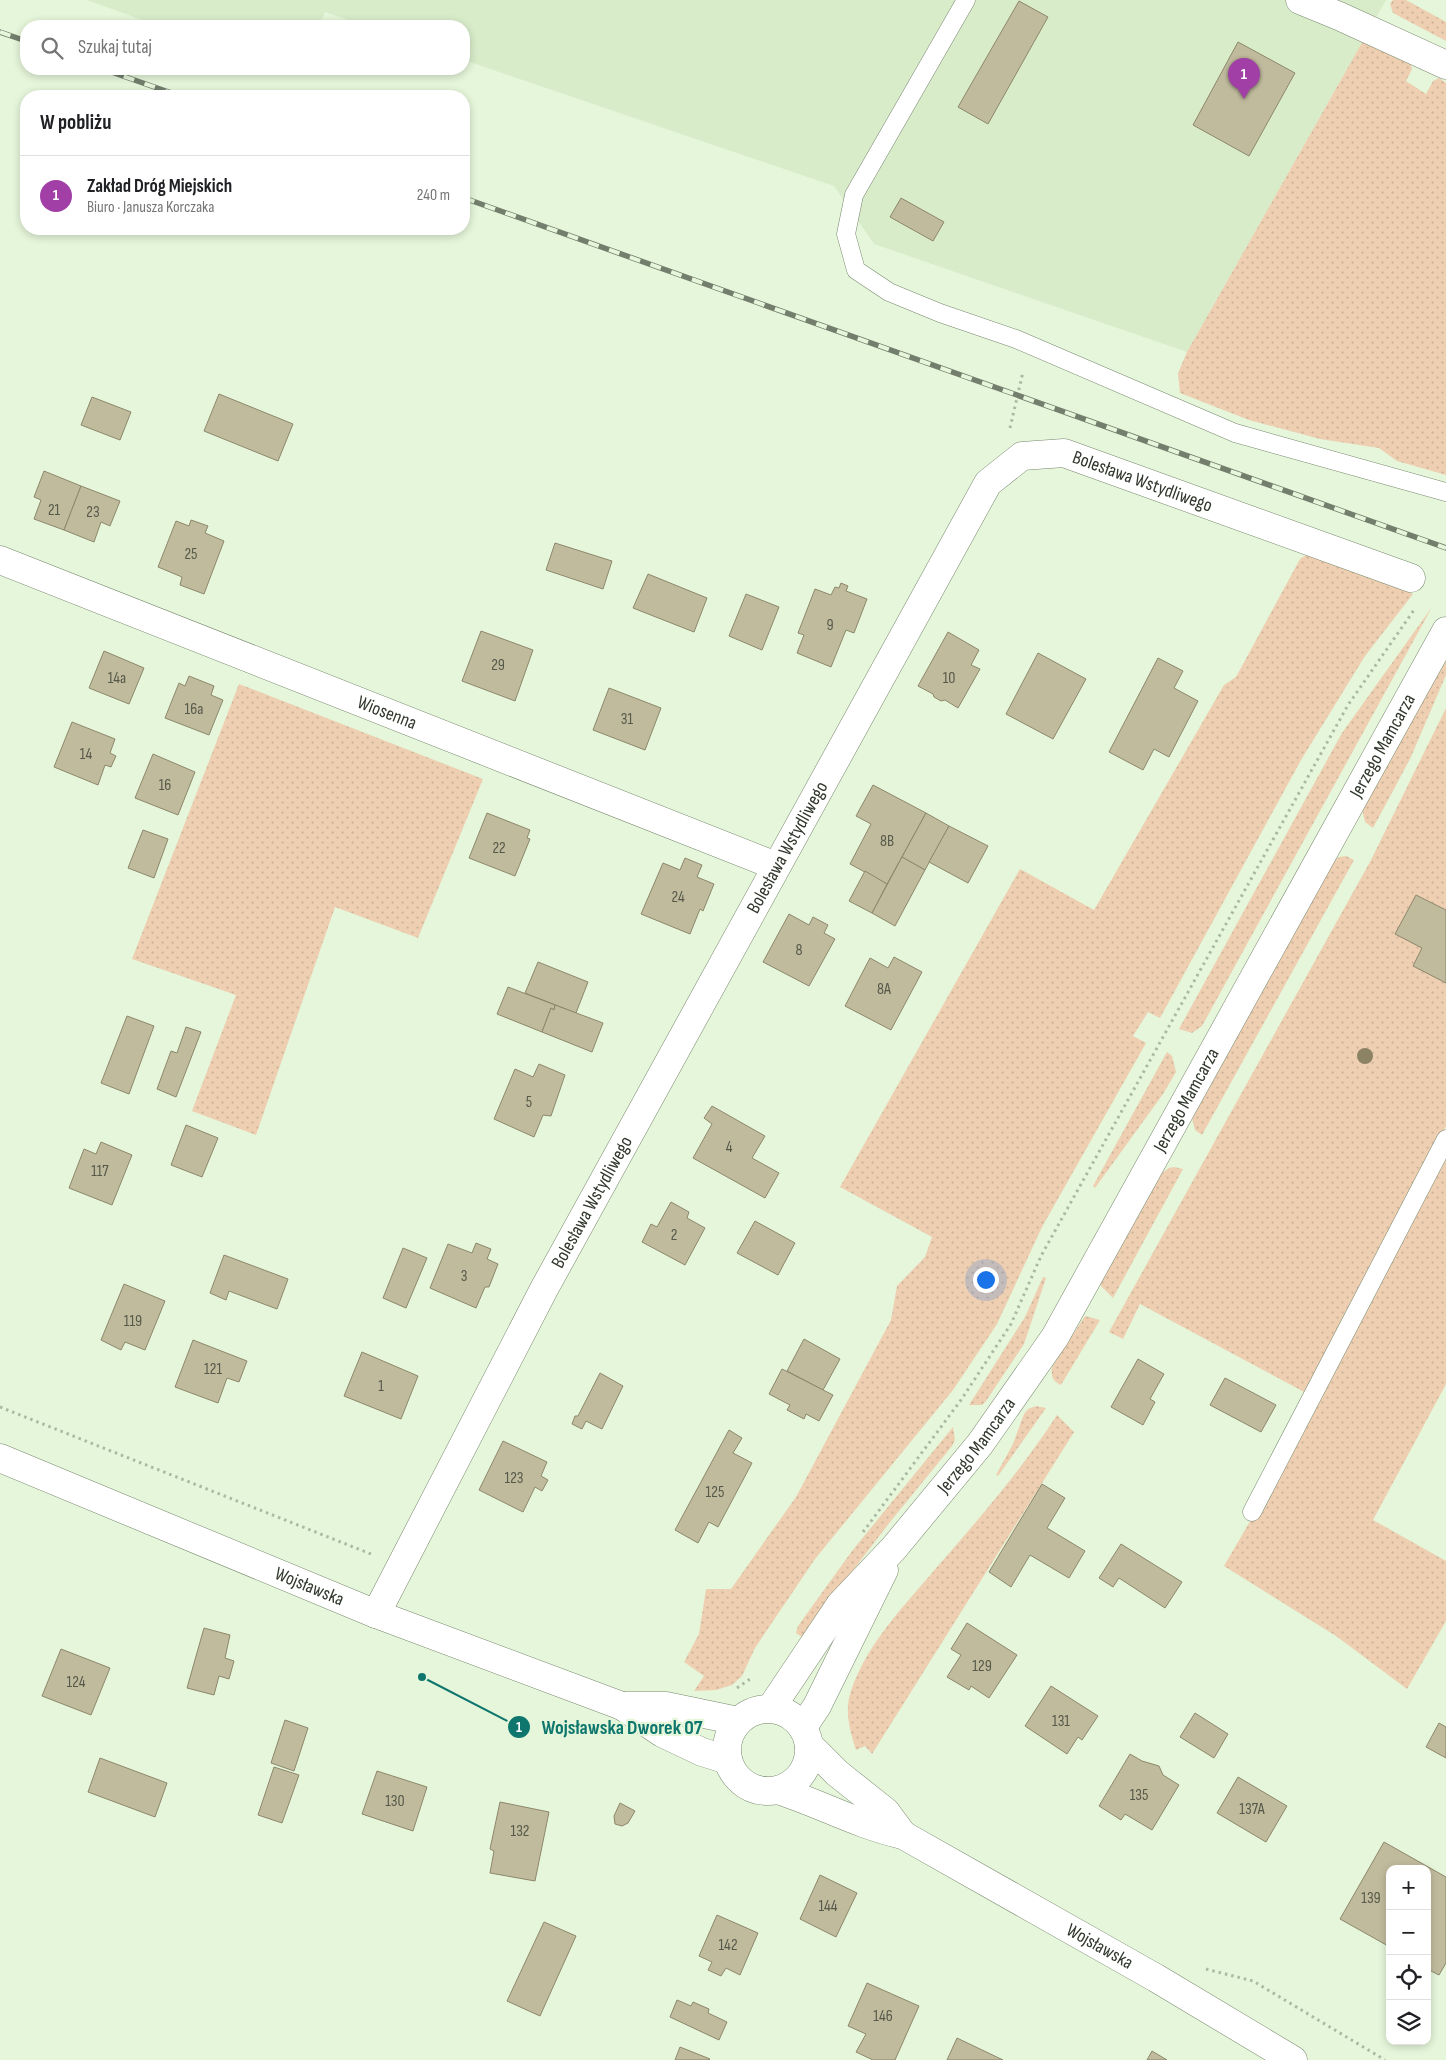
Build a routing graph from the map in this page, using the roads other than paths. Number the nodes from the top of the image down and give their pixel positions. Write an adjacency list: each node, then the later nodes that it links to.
1 (966, 0): 4 (lane)
2 (1300, 0): 3 (street)
3 (1446, 65)
4 (1446, 492)
5 (0, 560): 8 (street, Wiosenna)
6 (1415, 591): 8 (street, Bolesława Wstydliwego)
7 (1446, 631): 12 (street, Jerzego Mamcarza)
8 (776, 866): 13 (street, Bolesława Wstydliwego)
9 (1446, 1140): 11 (lane)
10 (0, 1458): 13 (street, Wojsławska)
11 (1252, 1512)
12 (894, 1548): 15 (street, Jerzego Mamcarza); 17 (street, Jerzego Mamcarza)
13 (376, 1614): 14 (street, Wojsławska)
14 (622, 1706): 16 (street, Wojsławska); 18 (street, Wojsławska)
15 (771, 1708): 16 (street); 17 (street)
16 (738, 1721): 18 (street)
17 (806, 1736): 19 (street); 20 (street, Wojsławska)
18 (728, 1760): 19 (street)
19 (778, 1790): 20 (street, Wojsławska)
20 (903, 1835): 21 (street, Wojsławska)
21 (1294, 2060)

